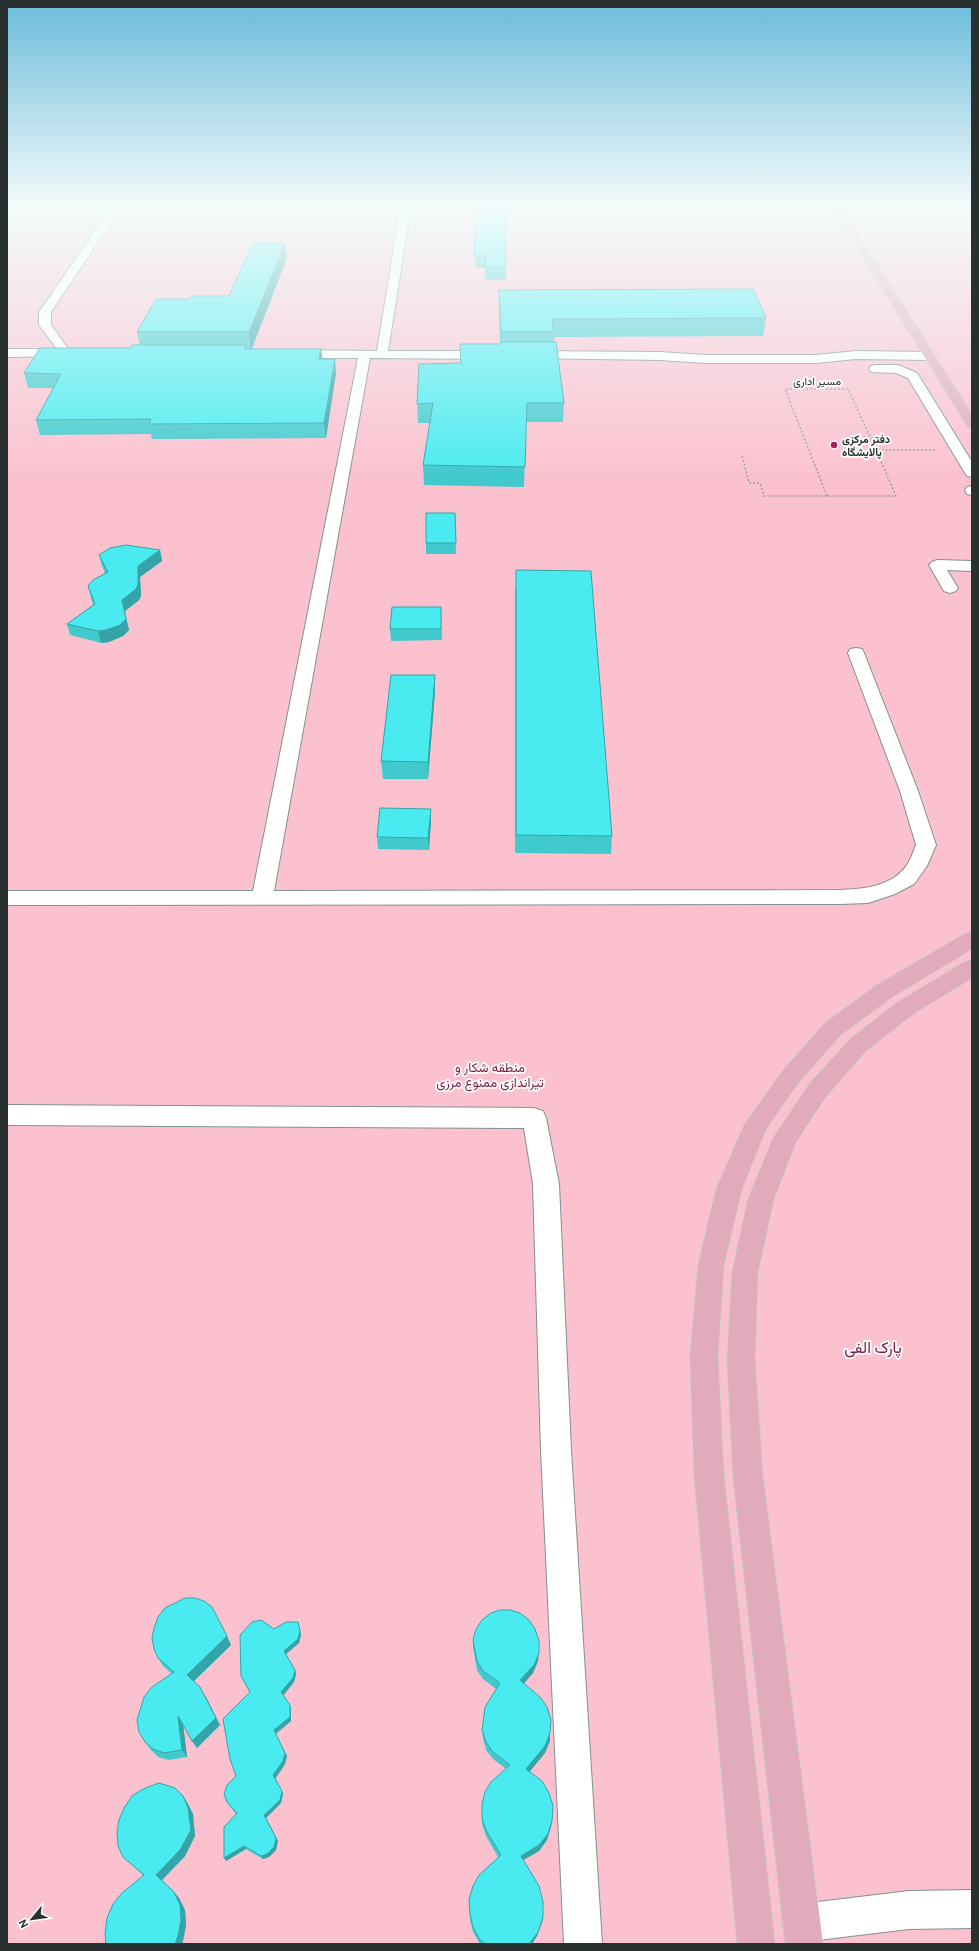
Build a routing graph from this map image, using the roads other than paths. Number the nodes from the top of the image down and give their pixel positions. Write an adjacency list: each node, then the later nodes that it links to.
1 (56, 296): 11 (street)
2 (386, 296): 16 (street)
3 (892, 296): 9 (main road)
4 (606, 344): 20 (street)
5 (637, 344): 8 (street)
6 (698, 347): 7 (street)
7 (711, 349): 8 (street); 17 (street)
8 (660, 350): 17 (street); 20 (street)
9 (927, 352): 10 (main road); 13 (street); 23 (main road)
10 (942, 352)
11 (64, 353): 12 (street); 14 (street)
12 (80, 353)
13 (830, 353): 17 (street); 21 (street); 22 (street)
14 (7, 354)
15 (278, 354): 16 (street)
16 (374, 354): 18 (street); 28 (street)
17 (761, 354): 21 (street)
18 (500, 355)
19 (516, 355): 20 (street)
20 (579, 355)
21 (816, 358): 22 (street)
22 (845, 365): 24 (street)
23 (972, 424)
24 (972, 474)
25 (972, 566): 26 (street)
26 (950, 588)
27 (856, 653): 28 (street)
28 (262, 897): 29 (street)
29 (7, 898)
30 (972, 939): 36 (main road)
31 (972, 968): 34 (main road)
32 (7, 1114): 35 (street)
33 (972, 1909): 34 (street)
34 (803, 1934)
35 (582, 1944)
36 (756, 1944)

